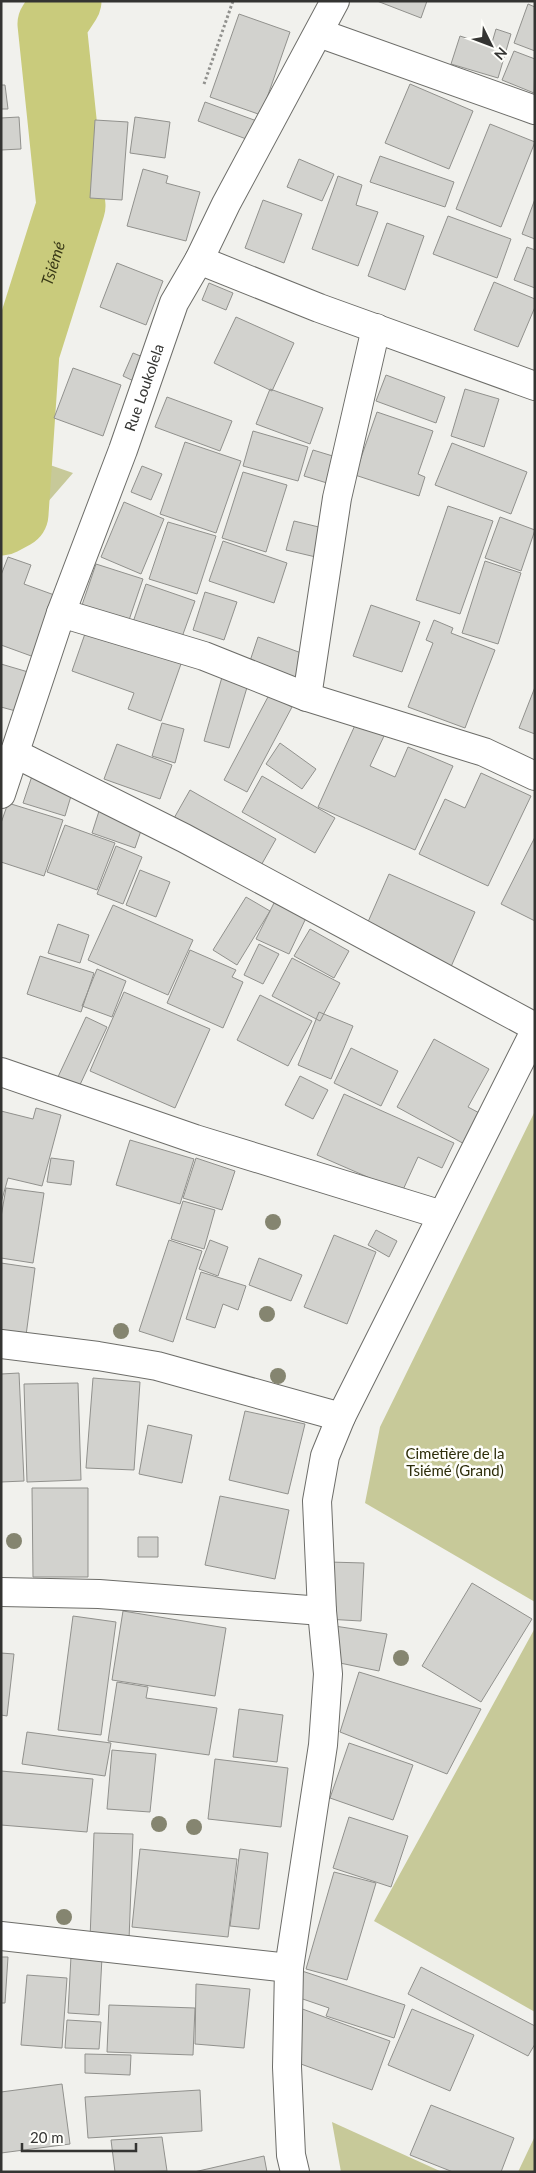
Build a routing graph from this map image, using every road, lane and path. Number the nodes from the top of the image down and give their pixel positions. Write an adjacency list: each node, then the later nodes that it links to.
1 (233, 1): 4 (path)
2 (335, 1): 3 (street, Rue Loukolela)
3 (319, 33): 5 (street); 6 (street, Rue Loukolela)
4 (204, 84)
5 (535, 110)
6 (199, 260): 7 (street); 9 (street, Rue Loukolela)
7 (376, 328): 8 (street); 10 (street)
8 (535, 386)
9 (61, 613): 10 (street); 11 (street, Rue Loukolela)
10 (307, 697): 12 (street)
11 (14, 753): 13 (street, Rue Loukolela); 14 (street)
12 (535, 776)
13 (1, 794)
14 (535, 1027)
15 (535, 1031): 17 (street)
16 (1, 1072): 17 (street)
17 (442, 1215): 19 (street)
18 (1, 1344): 19 (street)
19 (340, 1417): 21 (street)
20 (1, 1592): 21 (street)
21 (322, 1611): 23 (street)
22 (1, 1936): 23 (street)
23 (289, 1968): 24 (street)
24 (294, 2172)

